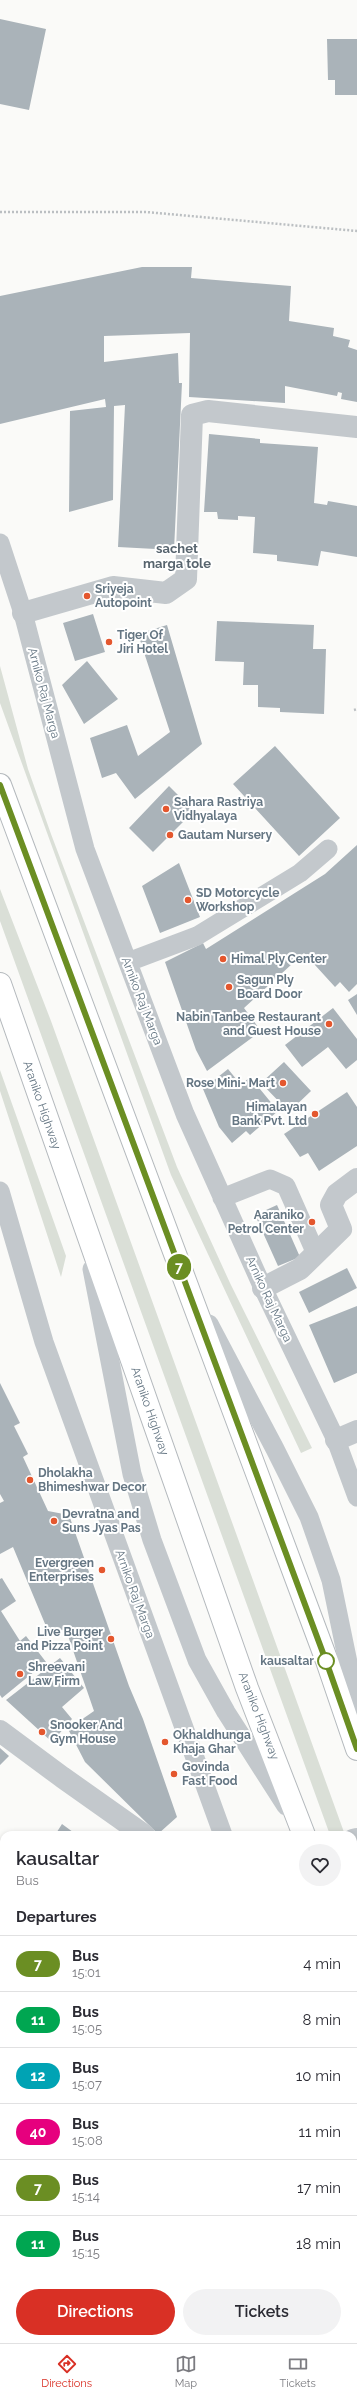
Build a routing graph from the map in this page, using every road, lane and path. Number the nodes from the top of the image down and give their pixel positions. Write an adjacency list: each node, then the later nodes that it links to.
1 (0, 212): 2 (path)
2 (357, 231)
3 (357, 426): 5 (street)
4 (0, 543): 5 (lane, Arniko Raj Marga)
5 (23, 613): 8 (lane, Arniko Raj Marga)
6 (0, 785): 15 (main road)
7 (328, 849): 8 (lane)
8 (128, 962): 12 (lane, Arniko Raj Marga)
9 (0, 984): 13 (main road, Araniko Highway)
10 (357, 1179): 14 (street)
11 (0, 1191): 24 (lane, Arniko Raj Marga)
12 (222, 1198): 14 (lane); 16 (lane, Arniko Raj Marga)
13 (82, 1218): 25 (lane); 26 (main road, Araniko Highway)
14 (316, 1254): 16 (street)
15 (180, 1270): 20 (lane); 22 (main road)
16 (263, 1288): 18 (lane, Arniko Raj Marga)
17 (357, 1431): 18 (street)
18 (336, 1440): 19 (lane, Arniko Raj Marga)
19 (357, 1497)
20 (357, 1706)
21 (0, 1731): 23 (street)
22 (357, 1749)
23 (138, 1831)
24 (222, 1831)
25 (302, 1831)
26 (303, 1831)

